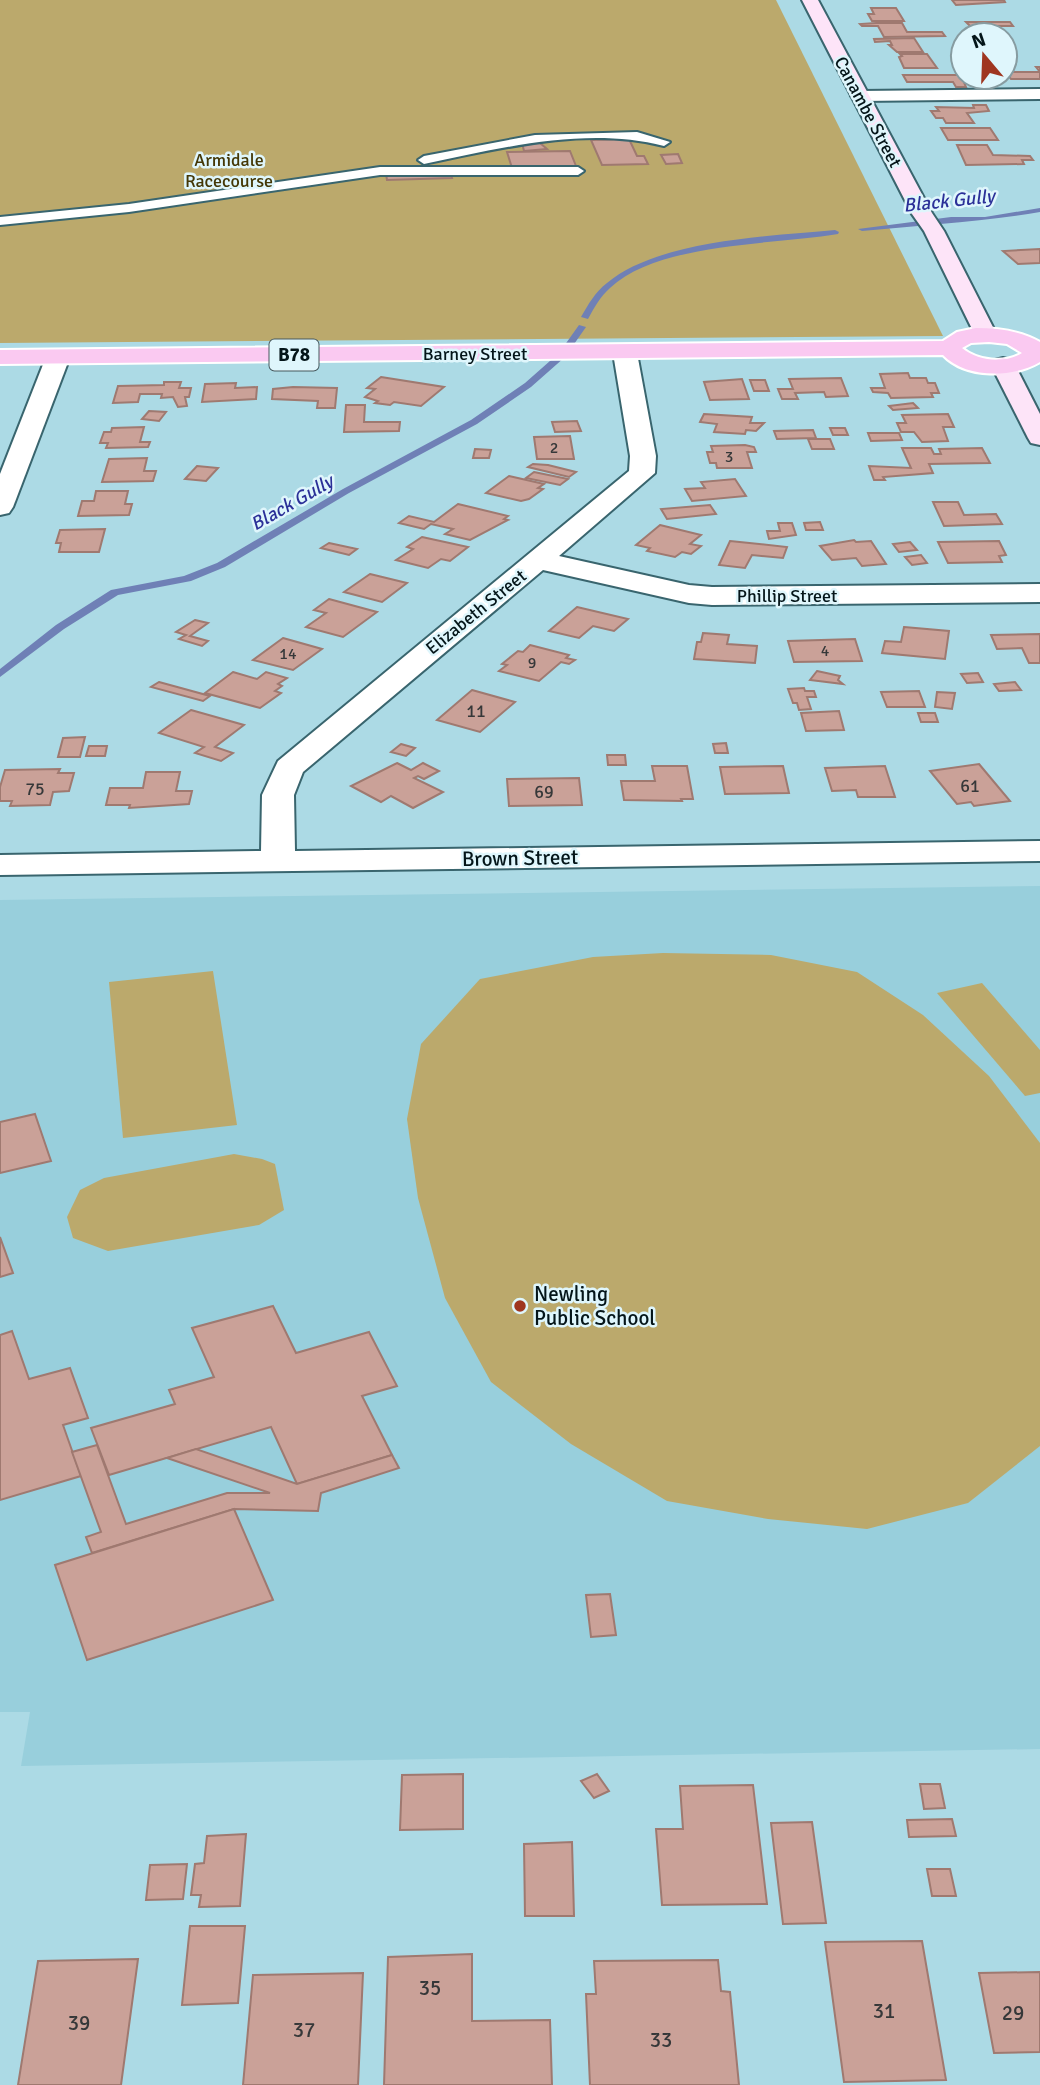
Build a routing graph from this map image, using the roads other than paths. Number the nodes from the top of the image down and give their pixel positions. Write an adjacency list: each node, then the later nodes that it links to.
1 (810, 0): 3 (street, Canambe Street)
2 (1040, 94): 3 (street)
3 (860, 96): 8 (street, Canambe Street)
4 (664, 142): 6 (lane)
5 (578, 172): 6 (lane)
6 (351, 175): 7 (lane)
7 (0, 221)
8 (986, 335): 9 (main road, B78); 10 (main road, B78)
9 (949, 348): 11 (main road, Barney Street / B78); 14 (main road, B78)
10 (1036, 348): 14 (main road, B78)
11 (625, 353): 12 (main road, Barney Street / B78); 17 (street, Elizabeth Street)
12 (58, 356): 13 (main road, Barney Street / B78); 16 (street)
13 (0, 357)
14 (1003, 365): 15 (street)
15 (1040, 438)
16 (0, 507)
17 (538, 560): 18 (street, Phillip Street); 20 (street, Elizabeth Street)
18 (1040, 593)
19 (1040, 851): 20 (street, Brown Street)
20 (278, 861): 21 (street, Brown Street)
21 (0, 865)

